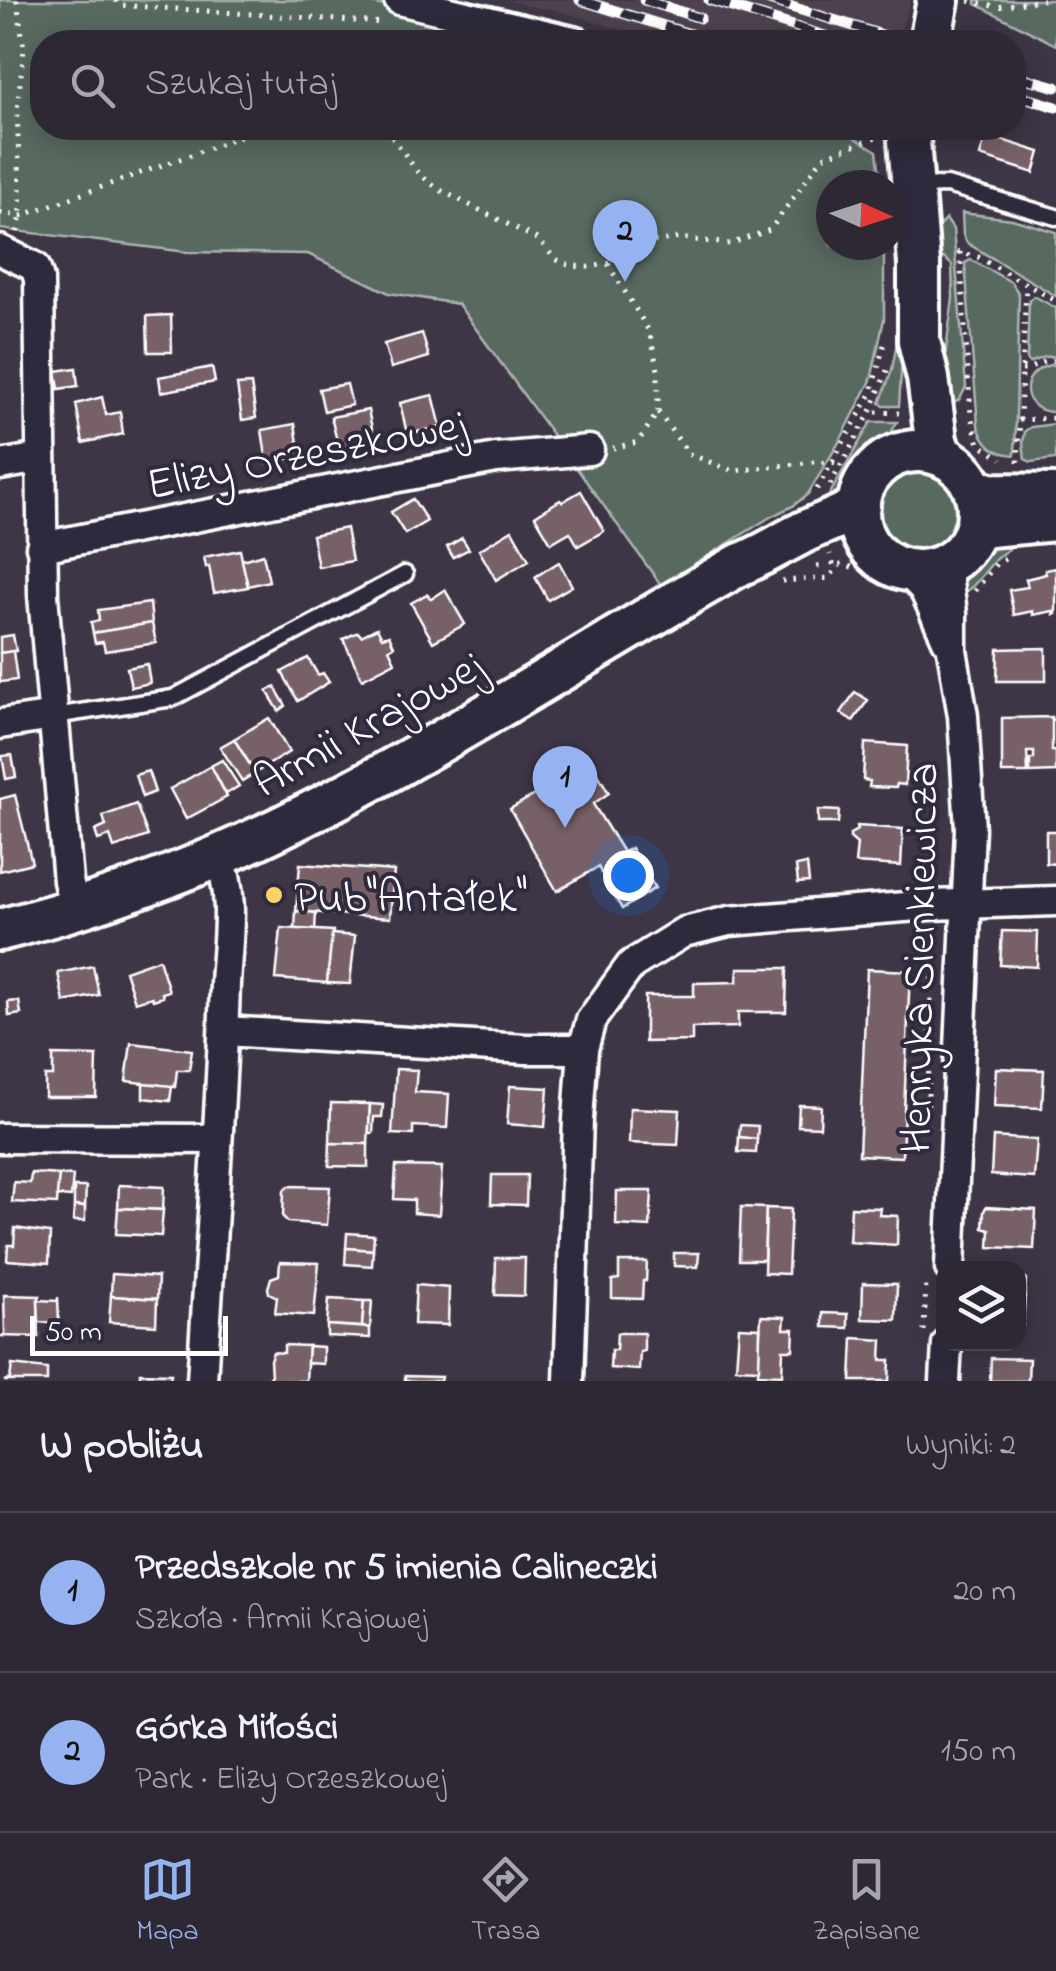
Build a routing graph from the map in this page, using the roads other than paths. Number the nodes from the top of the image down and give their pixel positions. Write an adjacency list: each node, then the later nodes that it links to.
1 (400, 0): 3 (street)
2 (938, 0): 4 (street)
3 (526, 30)
4 (932, 30)
5 (899, 140): 6 (street)
6 (912, 187): 7 (lane); 9 (street)
7 (1056, 217)
8 (6, 253): 13 (street)
9 (898, 345): 11 (street); 12 (street)
10 (589, 450): 20 (street, Elizy Orzeszkowej)
11 (895, 456): 12 (street); 17 (street)
12 (940, 456): 15 (street)
13 (40, 458): 14 (street); 20 (street)
14 (0, 465)
15 (974, 489): 16 (street); 19 (street)
16 (1056, 495)
17 (842, 499): 21 (street, Armii Krajowej); 22 (street)
18 (1056, 520): 19 (street)
19 (964, 544): 22 (street); 24 (street, Henryka Sienkiewicza)
20 (41, 547): 25 (street)
21 (760, 556): 22 (street, Armii Krajowej); 27 (street, Armii Krajowej)
22 (889, 560): 24 (street, Henryka Sienkiewicza)
23 (405, 574): 25 (lane)
24 (952, 650): 29 (street, Henryka Sienkiewicza)
25 (54, 716): 26 (street); 30 (street)
26 (0, 724)
27 (218, 856): 30 (street, Armii Krajowej); 32 (street)
28 (1056, 901): 29 (street)
29 (966, 904): 33 (street); 36 (street, Henryka Sienkiewicza)
30 (74, 909): 31 (street, Armii Krajowej)
31 (0, 930)
32 (224, 1031): 33 (street); 35 (street)
33 (583, 1050): 39 (street)
34 (0, 1138): 35 (street)
35 (216, 1139): 38 (street)
36 (950, 1261)
37 (947, 1351): 40 (street)
38 (202, 1381)
39 (569, 1381)
40 (945, 1381)

